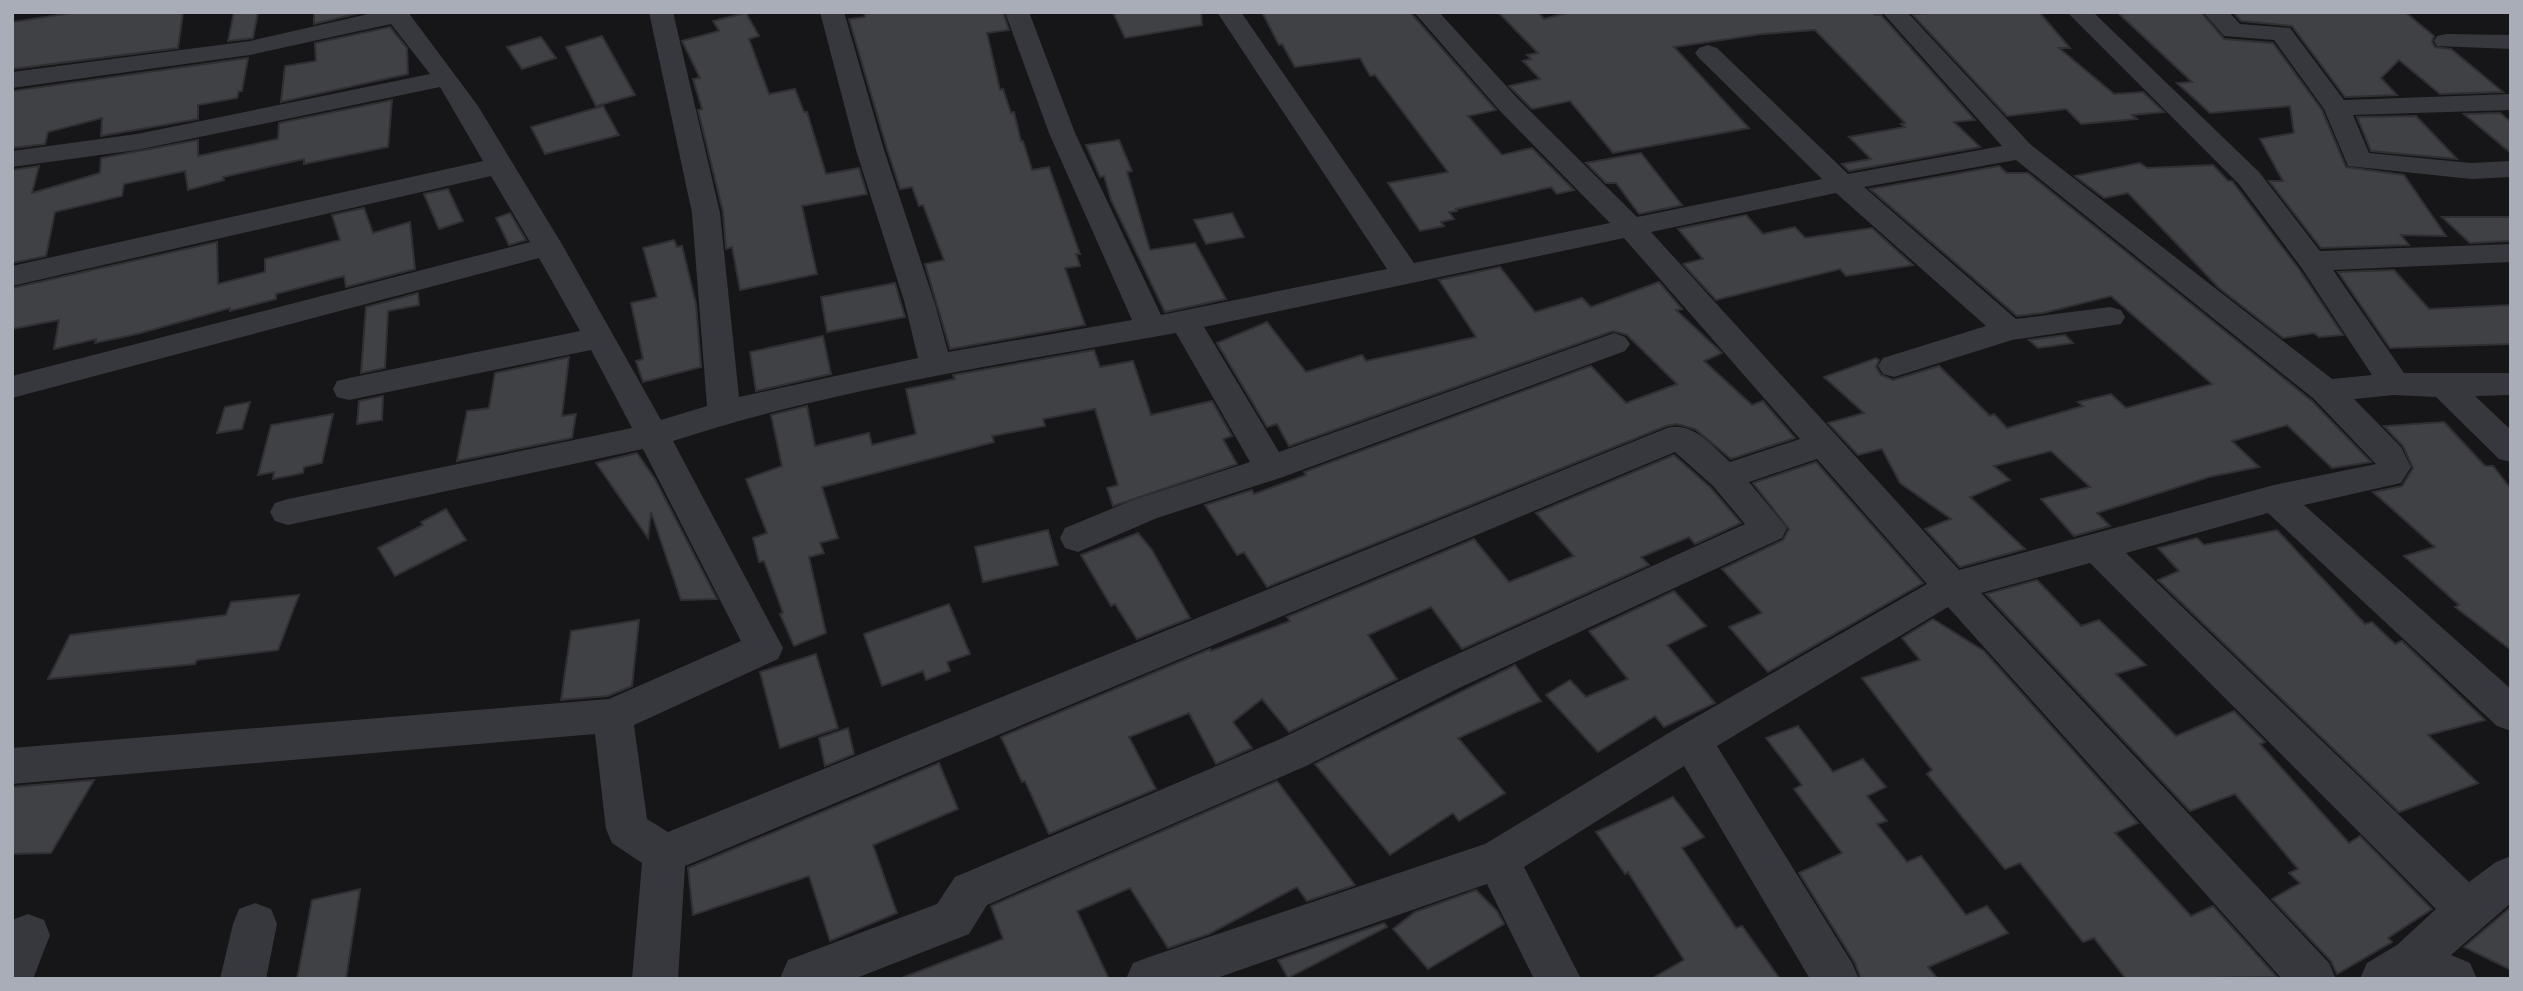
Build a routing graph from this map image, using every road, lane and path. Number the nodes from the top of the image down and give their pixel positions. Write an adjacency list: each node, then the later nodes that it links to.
1 (662, 12): 42 (street)
2 (832, 12): 34 (street)
3 (1017, 12): 30 (street)
4 (1229, 12): 26 (street)
5 (1426, 12): 22 (street)
6 (1894, 12): 17 (street)
7 (2079, 12): 25 (street)
8 (2215, 12): 16 (street)
9 (396, 14): 13 (street); 14 (street)
10 (2445, 41): 11 (street)
11 (2511, 42)
12 (1708, 53): 21 (street)
13 (446, 78): 18 (street); 19 (street)
14 (12, 80)
15 (2511, 102): 16 (street)
16 (2337, 107): 20 (street)
17 (2021, 151): 21 (street); 41 (street)
18 (12, 159)
19 (498, 166): 23 (street); 27 (street)
20 (2511, 169)
21 (1842, 183): 22 (street); 31 (street)
22 (1631, 228): 26 (street); 44 (street)
23 (548, 246): 32 (street); 39 (street)
24 (2511, 253): 25 (street)
25 (2312, 261): 36 (street)
26 (1405, 274): 29 (street)
27 (12, 276)
28 (2110, 317): 31 (street)
29 (1185, 321): 30 (street); 46 (street)
30 (1151, 327): 34 (street)
31 (2009, 330): 35 (street)
32 (600, 338): 40 (street); 43 (street)
33 (1614, 344): 46 (street)
34 (936, 365): 42 (street)
35 (1894, 366)
36 (2394, 384): 38 (street); 41 (street)
37 (2511, 384): 38 (street)
38 (2444, 386): 45 (street)
39 (12, 387)
40 (349, 389)
41 (2326, 391): 48 (street)
42 (724, 412): 43 (street)
43 (654, 435): 49 (street); 54 (street)
44 (1823, 444): 47 (street); 52 (street)
45 (2511, 450)
46 (1271, 468): 50 (street)
47 (1725, 477): 57 (street); 63 (street)
48 (2274, 498): 51 (street); 53 (street)
49 (288, 512)
50 (1078, 538)
51 (2097, 547): 52 (street); 60 (street)
52 (1952, 587): 55 (street); 69 (street)
53 (2511, 714)
54 (613, 716): 56 (street); 57 (street)
55 (1692, 740): 58 (street); 68 (street)
56 (12, 766)
57 (664, 854): 66 (street)
58 (1498, 860): 64 (street); 67 (street)
59 (2511, 876): 60 (street)
60 (2467, 910): 62 (street)
61 (255, 924): 65 (street)
62 (2398, 970): 70 (street)
63 (804, 978)
64 (1153, 978)
65 (243, 979)
66 (655, 979)
67 (1558, 979)
68 (1836, 979)
69 (2313, 979)
70 (2454, 979)

